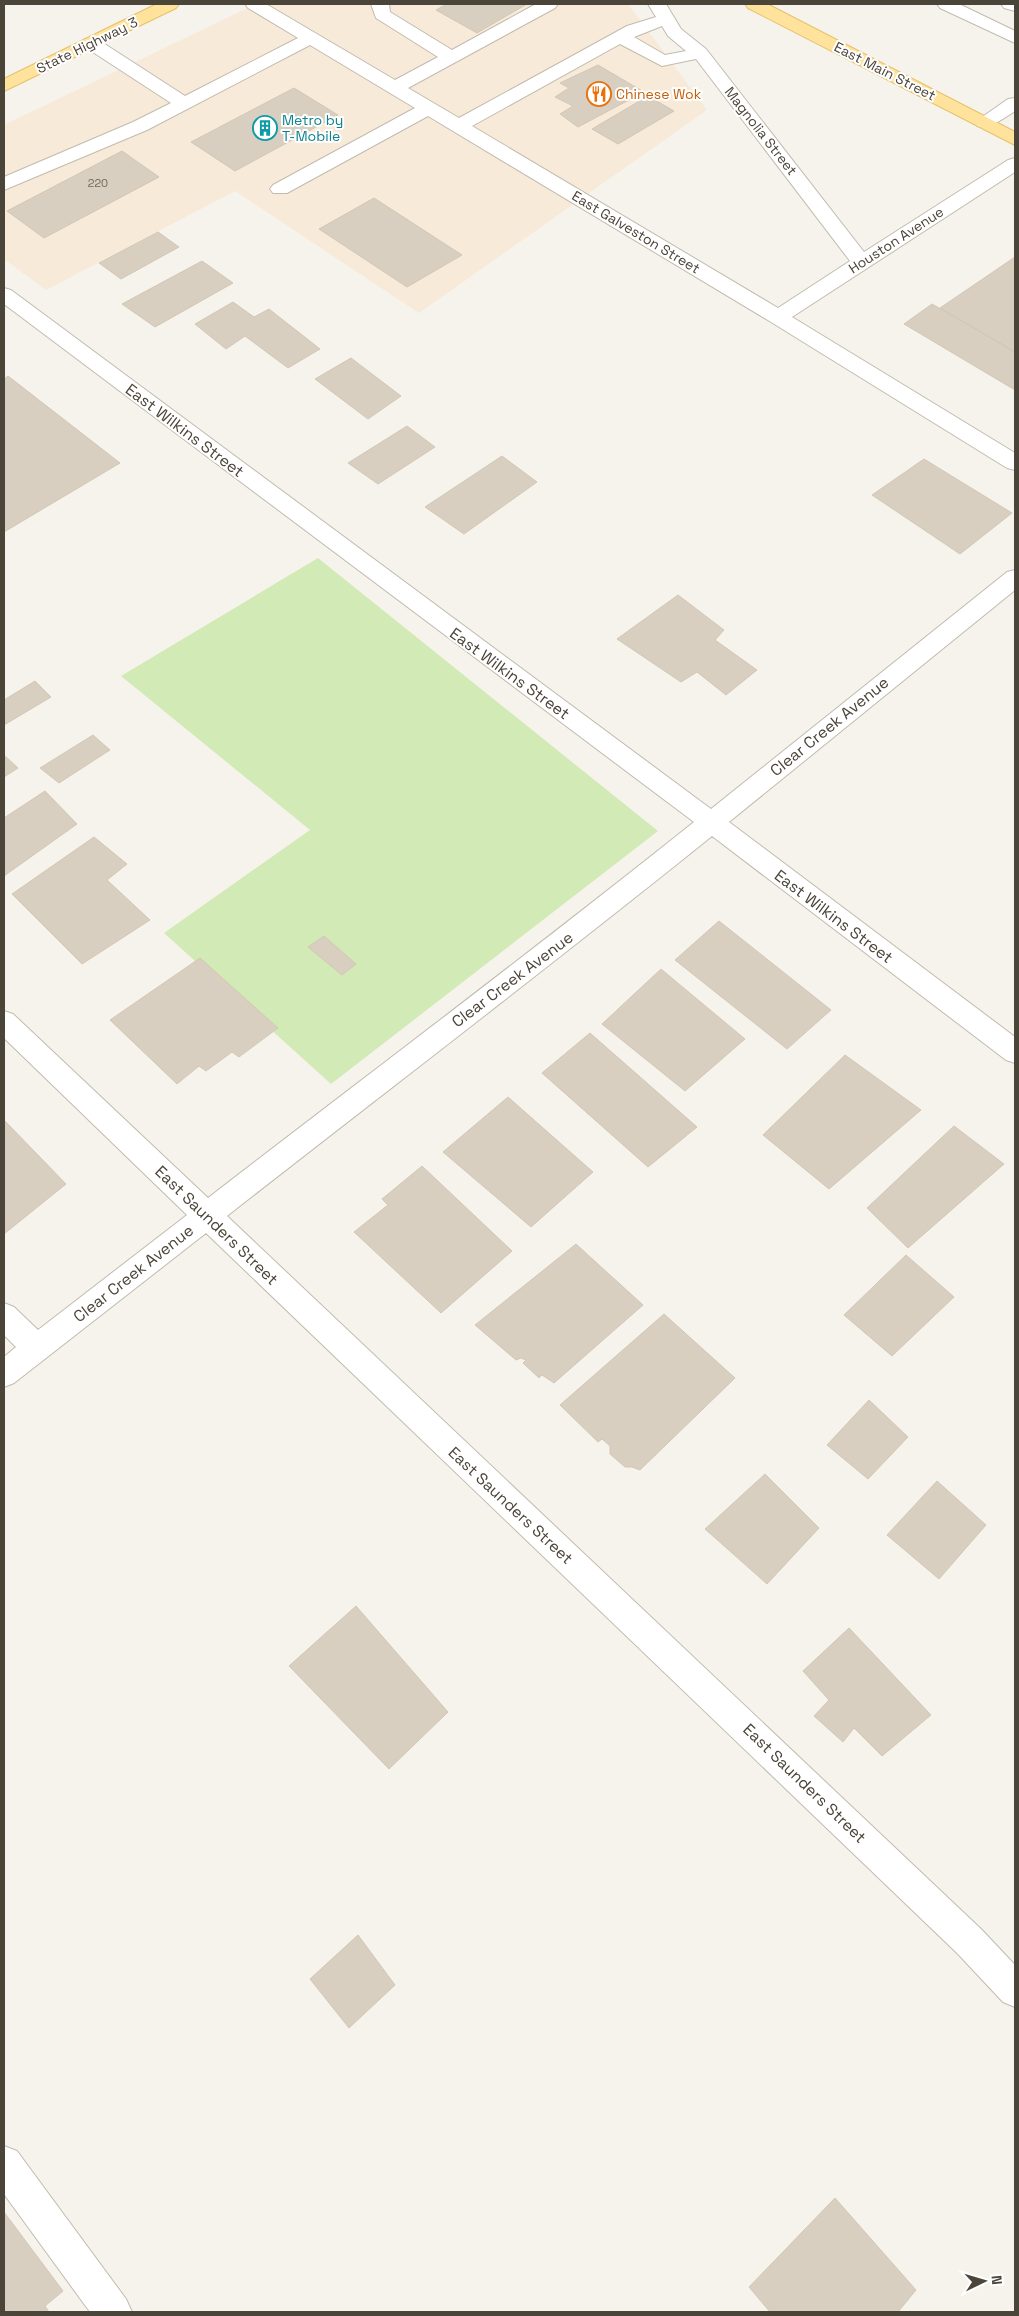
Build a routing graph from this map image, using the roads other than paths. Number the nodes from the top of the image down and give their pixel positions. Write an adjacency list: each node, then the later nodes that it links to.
1 (170, 4): 13 (main road, State Highway 3)
2 (254, 4): 11 (street, East Galveston Street)
3 (380, 4): 15 (street)
4 (549, 4): 15 (street)
5 (754, 4): 21 (main road, East Main Street)
6 (946, 4): 12 (street)
7 (1010, 4): 8 (street)
8 (1015, 6)
9 (665, 18): 10 (street); 14 (street, Magnolia Street)
10 (621, 36): 14 (street); 22 (street)
11 (311, 38): 17 (street, East Galveston Street); 18 (street)
12 (1015, 38)
13 (91, 43): 16 (main road, State Highway 3); 18 (street)
14 (700, 53): 27 (street, Magnolia Street)
15 (451, 57): 17 (street)
16 (4, 86)
17 (394, 88): 20 (street, East Galveston Street)
18 (183, 103): 25 (street)
19 (1015, 103): 21 (street)
20 (428, 108): 22 (street, East Galveston Street); 26 (street)
21 (984, 122): 23 (main road, East Main Street)
22 (459, 126): 29 (street, East Galveston Street)
23 (1015, 139)
24 (1015, 164): 27 (street, Houston Avenue)
25 (4, 184)
26 (280, 189)
27 (862, 263): 29 (street, Houston Avenue)
28 (4, 294): 32 (street, East Wilkins Street)
29 (778, 317): 30 (street, East Galveston Street)
30 (1015, 463)
31 (1015, 578): 32 (street, Clear Creek Avenue)
32 (710, 821): 34 (street, East Wilkins Street); 35 (street, Clear Creek Avenue)
33 (4, 1022): 35 (street, East Saunders Street)
34 (1015, 1052)
35 (207, 1215): 37 (street, Clear Creek Avenue); 39 (street, East Saunders Street)
36 (4, 1316): 37 (street)
37 (36, 1348): 38 (street, Clear Creek Avenue)
38 (4, 1374)
39 (1015, 1990)
40 (4, 2164): 41 (street)
41 (113, 2312)

